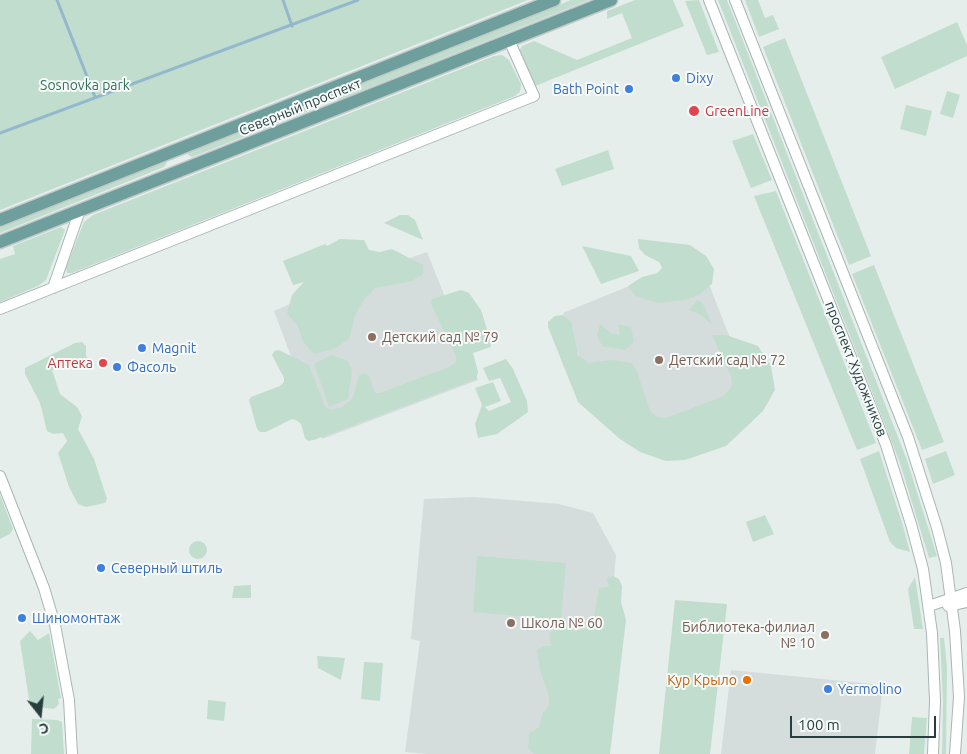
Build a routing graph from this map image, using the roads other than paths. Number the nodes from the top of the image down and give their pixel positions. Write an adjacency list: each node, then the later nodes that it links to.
1 (554, 0): 6 (main road, Северный проспект)
2 (611, 0): 5 (main road, Северный проспект)
3 (709, 0): 19 (street, проспект Художников)
4 (735, 0): 17 (street, проспект Художников)
5 (509, 40): 7 (main road, Северный проспект); 13 (street)
6 (326, 90): 7 (main road); 8 (main road, Северный проспект)
7 (334, 109): 9 (main road, Северный проспект)
8 (169, 153): 9 (main road); 11 (main road, Северный проспект)
9 (177, 172): 10 (main road, Северный проспект)
10 (80, 210): 12 (main road, Северный проспект); 13 (street)
11 (0, 220)
12 (0, 242)
13 (52, 288): 14 (street)
14 (0, 309)
15 (0, 476): 20 (street)
16 (967, 593): 17 (street)
17 (952, 601): 18 (street); 19 (street); 22 (street, проспект Художников)
18 (967, 602)
19 (929, 606): 21 (street, проспект Художников)
20 (72, 754)
21 (932, 754)
22 (955, 754)

